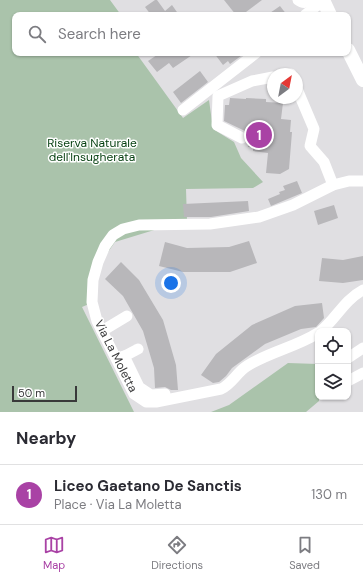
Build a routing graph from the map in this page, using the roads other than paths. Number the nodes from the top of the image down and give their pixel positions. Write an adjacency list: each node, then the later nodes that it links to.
1 (298, 0): 2 (street)
2 (319, 0): 3 (street); 4 (main road)
3 (308, 12)
4 (328, 12)
5 (252, 56): 10 (street)
6 (351, 56): 8 (main road)
7 (267, 78): 11 (street)
8 (363, 80)
9 (303, 103): 13 (street)
10 (184, 110)
11 (242, 138)
12 (363, 181): 13 (street, Via La Moletta)
13 (333, 185): 17 (street, Via La Moletta)
14 (363, 290): 16 (street)
15 (127, 316): 17 (street)
16 (324, 328)
17 (102, 330): 22 (street, Via La Moletta)
18 (315, 335): 22 (street, Via La Moletta)
19 (363, 348): 21 (street)
20 (138, 349): 22 (street)
21 (351, 356)
22 (120, 358): 25 (street)
23 (363, 373): 24 (street)
24 (351, 379)
25 (168, 394)

